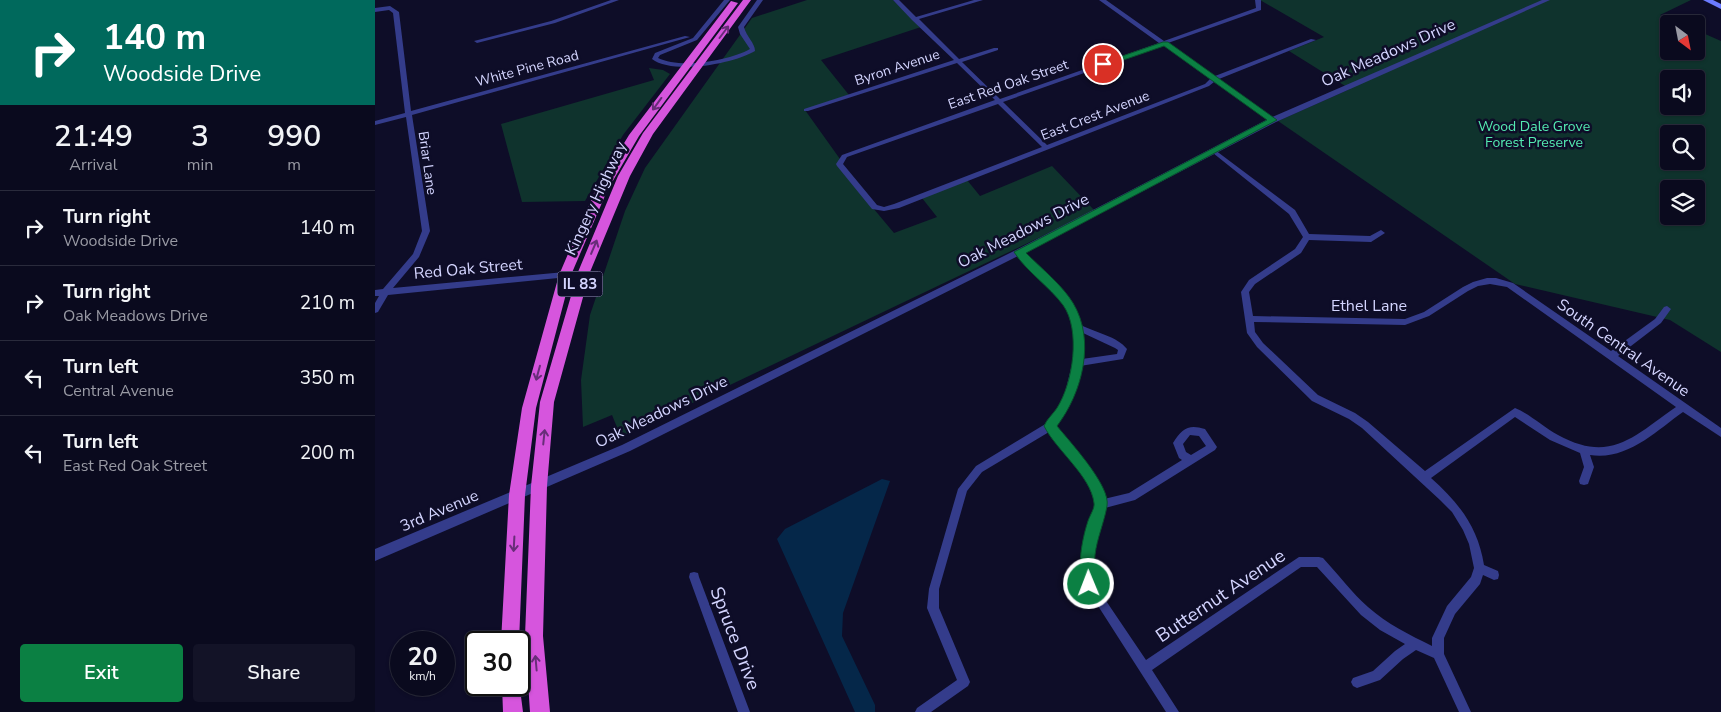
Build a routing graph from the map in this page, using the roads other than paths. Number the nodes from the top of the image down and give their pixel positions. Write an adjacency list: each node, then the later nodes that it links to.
1 (616, 0): 13 (street)
2 (727, 0): 24 (street)
3 (736, 0): 24 (highway, Kingery Highway / IL 83)
4 (747, 0): 23 (highway, Kingery Highway / IL 83, one-way to 4)
5 (760, 0): 23 (street)
6 (896, 0): 16 (street)
7 (980, 0): 16 (street)
8 (1102, 0): 20 (street)
9 (1259, 0): 20 (street, East Red Oak Street)
10 (1547, 0): 29 (street, Oak Meadows Drive)
11 (1707, 0): 14 (main road)
12 (589, 2): 13 (street)
13 (598, 6): 19 (street)
14 (1721, 7)
15 (375, 10): 28 (street, Briar Lane)
16 (914, 19): 22 (street)
17 (687, 37): 28 (street, White Pine Road)
18 (1313, 40): 25 (street, East Crest Avenue)
19 (477, 41)
20 (1165, 43): 25 (street); 26 (street, East Red Oak Street)
21 (996, 49): 22 (street, Byron Avenue)
22 (957, 61): 26 (street); 27 (street, Byron Avenue)
23 (700, 63): 24 (street); 54 (highway, Kingery Highway / IL 83, one-way to 23)
24 (685, 64): 37 (highway, Kingery Highway / IL 83, one-way to 37)
25 (1214, 79): 29 (street); 31 (street, East Crest Avenue)
26 (999, 101): 31 (street); 33 (street, East Red Oak Street)
27 (806, 110)
28 (408, 114): 30 (street, White Pine Road); 39 (street, Briar Lane)
29 (1273, 120): 32 (street, Oak Meadows Drive)
30 (375, 123)
31 (1046, 147): 33 (street, East Crest Avenue)
32 (1215, 152): 35 (street); 36 (street, Oak Meadows Drive)
33 (884, 209)
34 (1381, 233): 35 (street)
35 (1307, 236): 43 (street)
36 (1019, 252): 44 (street); 54 (street, Oak Meadows Drive)
37 (565, 275): 39 (street, Red Oak Street); 55 (highway, Kingery Highway / IL 83, one-way to 55)
38 (1510, 284): 43 (street, Ethel Lane); 45 (street, South Central Avenue)
39 (386, 291): 40 (street, Red Oak Street); 42 (street, Briar Lane)
40 (375, 293)
41 (1667, 309): 45 (street)
42 (375, 310)
43 (1248, 319): 52 (street)
44 (1078, 327): 46 (street); 46 (street)
45 (1611, 356): 47 (street, South Central Avenue)
46 (1077, 363): 48 (street)
47 (1683, 407): 49 (street, South Central Avenue); 50 (street)
48 (1050, 426): 56 (street); 71 (street)
49 (1721, 433)
50 (1585, 451): 52 (street); 53 (street)
51 (1191, 460): 56 (street)
52 (1423, 478): 59 (street)
53 (1584, 481)
54 (539, 486): 55 (street, Oak Meadows Drive); 69 (highway, Kingery Highway / IL 83, one-way to 54)
55 (517, 495): 57 (street, 3rd Avenue); 62 (highway, Kingery Highway / IL 83, one-way to 62)
56 (1101, 504): 65 (street)
57 (375, 555)
58 (1319, 562): 63 (street); 65 (street, Butternut Avenue)
59 (1479, 568): 60 (street); 64 (street)
60 (1494, 575)
61 (694, 577): 70 (street, Spruce Drive)
62 (511, 631)
63 (1414, 645): 64 (street); 66 (street)
64 (1438, 654): 73 (street)
65 (1144, 668): 72 (street)
66 (1357, 682)
67 (512, 696): 68 (highway)
68 (513, 712)
69 (540, 712)
70 (745, 712)
71 (921, 712)
72 (1173, 712)
73 (1465, 712)

